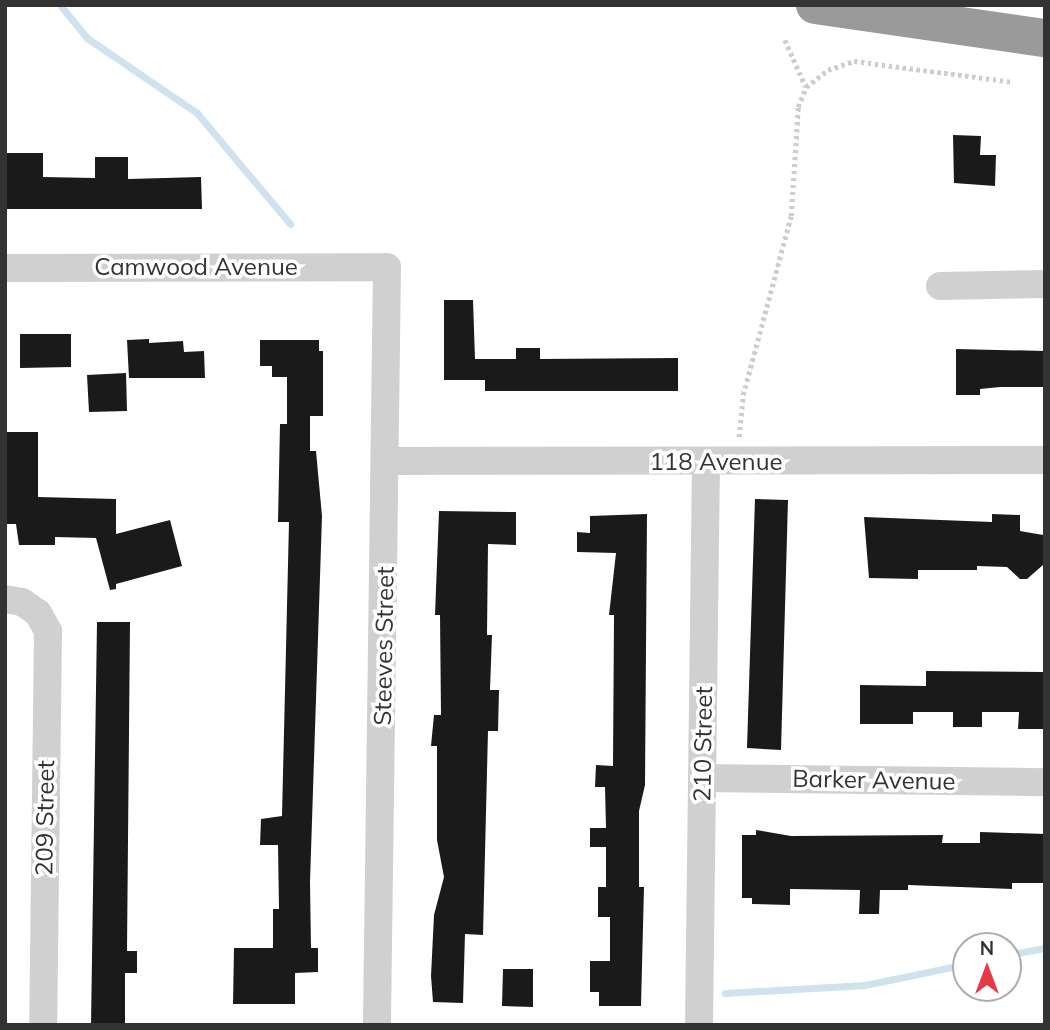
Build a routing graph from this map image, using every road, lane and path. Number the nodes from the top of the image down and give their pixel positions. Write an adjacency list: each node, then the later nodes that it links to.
1 (833, 7): 2 (highway)
2 (1045, 38)
3 (785, 40): 5 (path)
4 (1013, 82): 5 (path)
5 (806, 87): 13 (path)
6 (387, 267): 7 (street, Camwood Avenue); 11 (street, Steeves Street)
7 (5, 268)
8 (1045, 284): 9 (street)
9 (940, 285)
10 (1045, 460): 13 (street, 118 Avenue)
11 (388, 461): 12 (street, 118 Avenue); 18 (street, Steeves Street)
12 (706, 463): 13 (street, 118 Avenue); 15 (street, 210 Street)
13 (737, 463)
14 (5, 599): 17 (street, 209 Street)
15 (702, 778): 16 (street, Barker Avenue); 19 (street, 210 Street)
16 (1045, 782)
17 (43, 1025)
18 (377, 1025)
19 (699, 1025)

